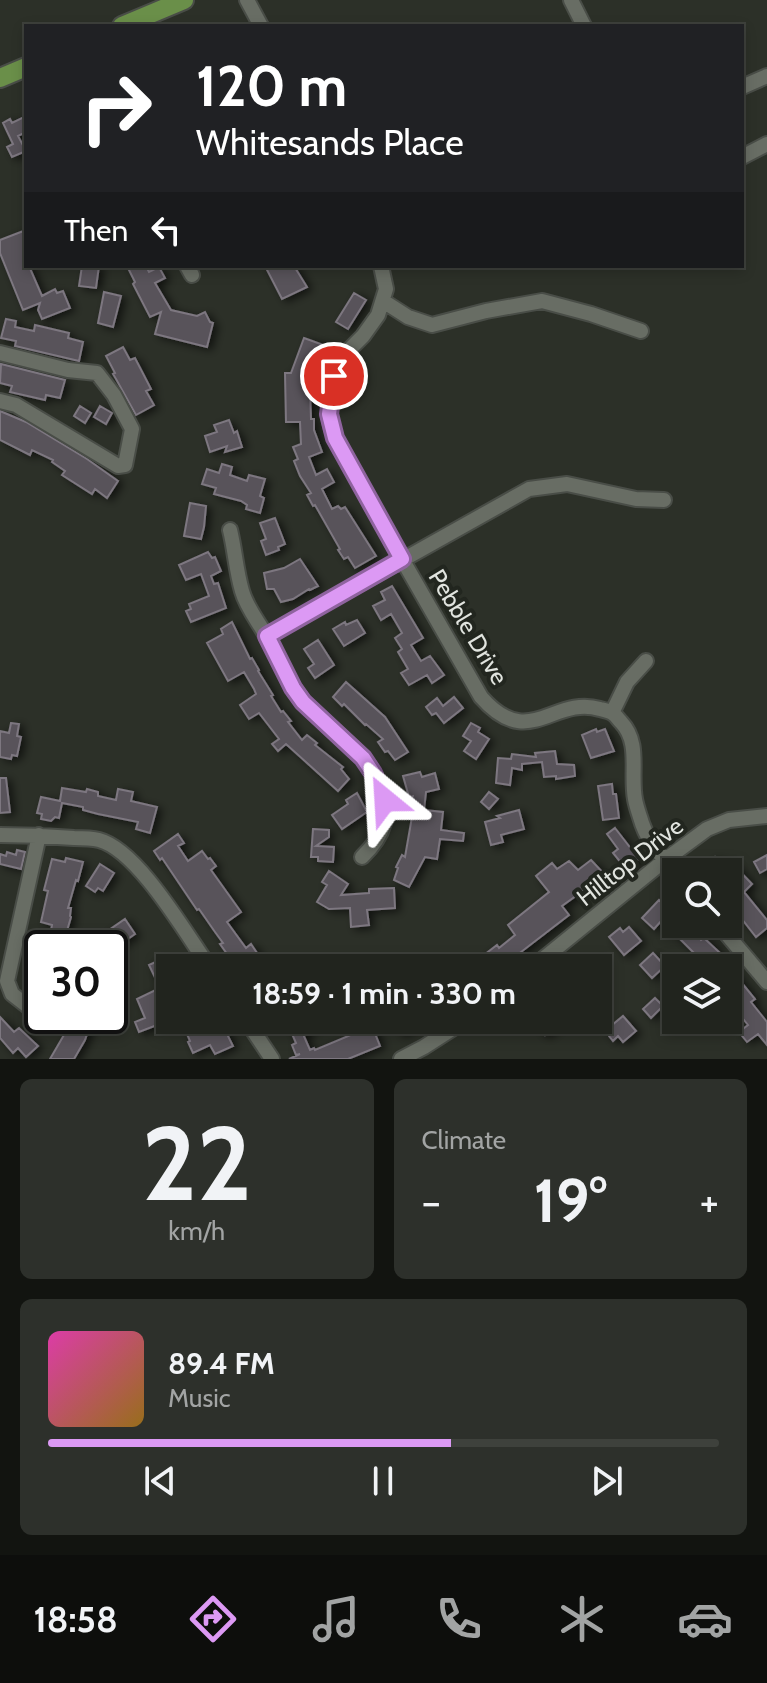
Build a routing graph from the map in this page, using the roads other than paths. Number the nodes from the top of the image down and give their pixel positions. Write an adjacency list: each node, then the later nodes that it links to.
1 (184, 0): 4 (main road)
2 (247, 0): 5 (street)
3 (571, 0): 6 (street)
4 (127, 24)
5 (260, 24)
6 (583, 24)
7 (24, 68): 9 (main road)
8 (767, 76): 10 (street)
9 (0, 78)
10 (744, 86)
11 (767, 144): 12 (street)
12 (744, 156)
13 (381, 268): 14 (street)
14 (383, 301): 15 (street); 20 (street, Pebble Drive)
15 (641, 331)
16 (0, 353): 17 (street)
17 (0, 401)
18 (664, 500): 20 (street)
19 (230, 530): 21 (street)
20 (402, 559): 21 (street); 23 (street, Pebble Drive)
21 (267, 636): 27 (street)
22 (646, 661): 23 (street)
23 (612, 713): 28 (street)
24 (767, 816): 29 (street, Hilltop Drive)
25 (0, 835): 26 (street)
26 (39, 835): 32 (street); 35 (street)
27 (362, 857)
28 (663, 858)
29 (668, 858)
30 (662, 862): 33 (street, Hilltop Drive)
31 (730, 938): 34 (street)
32 (200, 954)
33 (549, 954)
34 (767, 982)
35 (24, 1003)
36 (255, 1034): 38 (street)
37 (444, 1034): 39 (street)
38 (272, 1059)
39 (401, 1059)

